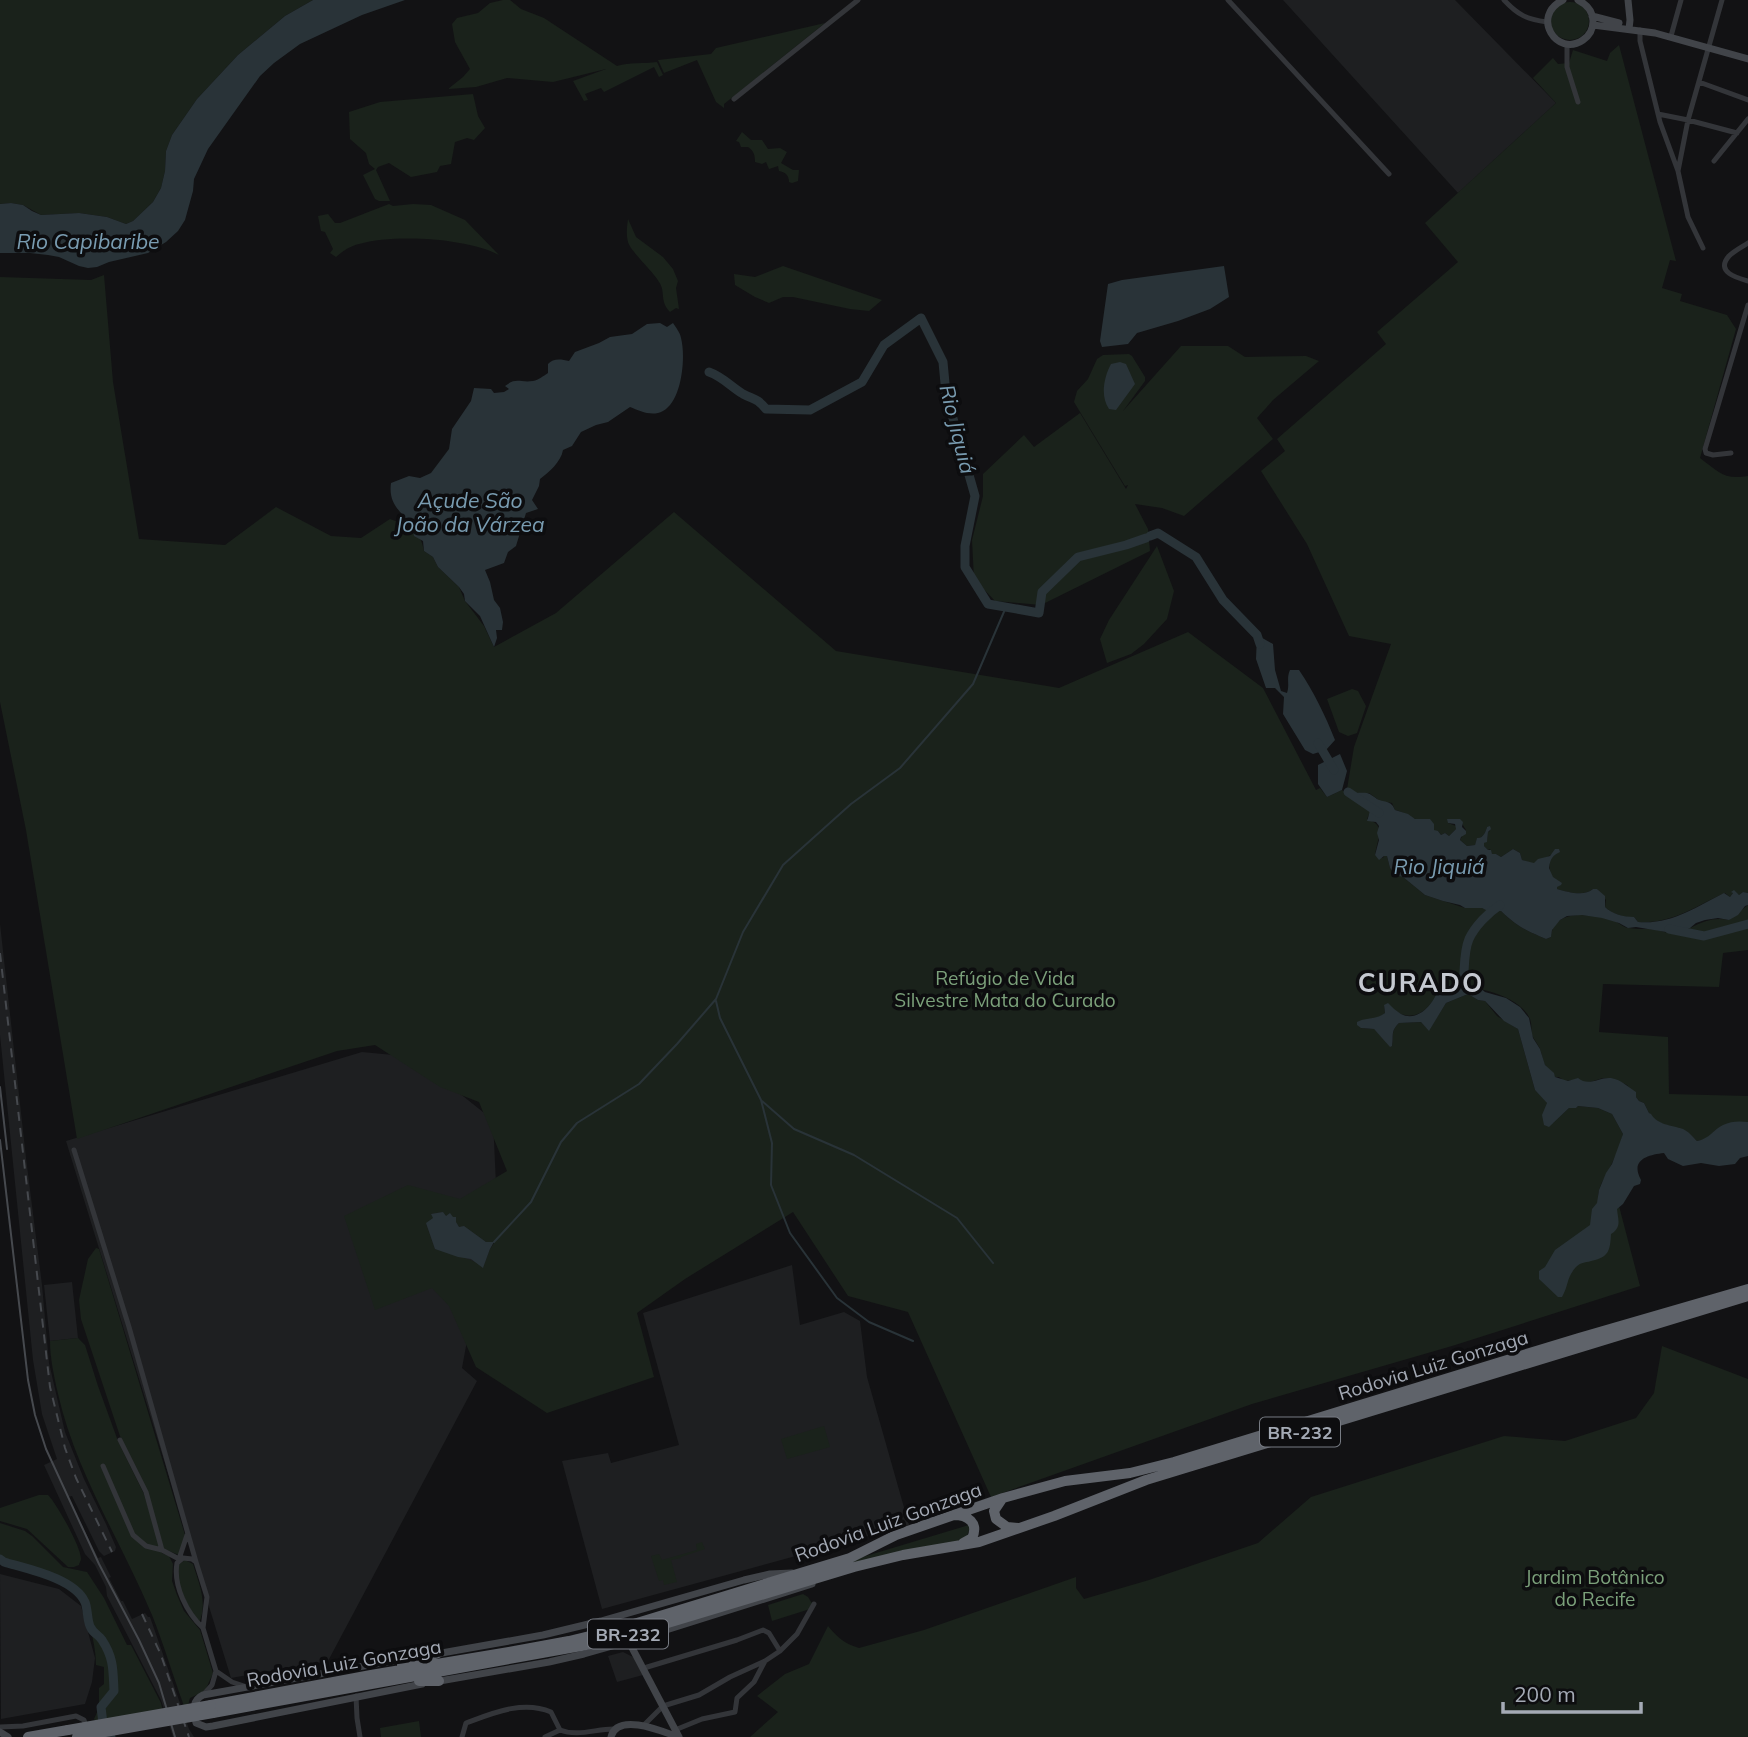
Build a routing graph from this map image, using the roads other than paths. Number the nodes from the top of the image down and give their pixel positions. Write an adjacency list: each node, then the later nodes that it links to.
1 (858, 0): 21 (street)
2 (1228, 0): 30 (street)
3 (1504, 0): 11 (street)
4 (1563, 0): 11 (street)
5 (1578, 0): 10 (street)
6 (1628, 0): 9 (street)
7 (1681, 0): 16 (street)
8 (1722, 0): 18 (street)
9 (1628, 10): 12 (street); 14 (street)
10 (1592, 16): 12 (street); 13 (street)
11 (1548, 22): 17 (street)
12 (1617, 23): 14 (street)
13 (1593, 25): 14 (street); 17 (street)
14 (1629, 27): 15 (street)
15 (1640, 30): 16 (street); 24 (street)
16 (1671, 36): 18 (street)
17 (1567, 44): 23 (street)
18 (1708, 47): 19 (street); 20 (street)
19 (1748, 59)
20 (1699, 82): 22 (street); 26 (street)
21 (734, 99)
22 (1748, 100)
23 (1578, 102)
24 (1658, 114): 26 (street); 29 (street)
25 (1748, 119): 27 (street)
26 (1688, 120): 27 (street); 29 (street)
27 (1737, 133): 28 (street)
28 (1714, 161)
29 (1678, 171): 32 (street)
30 (1389, 174)
31 (1748, 243): 33 (street)
32 (1703, 248)
33 (1748, 281)
34 (1748, 305): 35 (street)
35 (1731, 453)
36 (74, 1150): 44 (street)
37 (1748, 1289): 41 (highway, Rodovia Luiz Gonzaga / BR-232)
38 (1748, 1296): 43 (highway, Rodovia Luiz Gonzaga / BR-232)
39 (120, 1440): 46 (street)
40 (103, 1466): 46 (street)
41 (1003, 1498): 42 (highway, Rodovia Luiz Gonzaga / BR-232); 43 (highway)
42 (951, 1515): 45 (highway); 50 (highway, Rodovia Luiz Gonzaga / BR-232)
43 (1020, 1528): 45 (highway, Rodovia Luiz Gonzaga / BR-232)
44 (187, 1535): 47 (street); 48 (street)
45 (957, 1547): 49 (highway, Rodovia Luiz Gonzaga / BR-232)
46 (162, 1550): 47 (street)
47 (179, 1559): 48 (street); 54 (street)
48 (196, 1562): 54 (street)
49 (854, 1567): 55 (street); 62 (highway, Rodovia Luiz Gonzaga / BR-232)
50 (807, 1572): 52 (street); 61 (highway, Rodovia Luiz Gonzaga / BR-232)
51 (660, 1594): 52 (street)
52 (663, 1603): 57 (street)
53 (814, 1604): 56 (street)
54 (203, 1628): 60 (street)
55 (629, 1642): 59 (street); 63 (street)
56 (780, 1651): 58 (street); 59 (street)
57 (438, 1653): 61 (highway); 64 (street)
58 (765, 1661): 67 (street); 74 (street)
59 (644, 1668): 67 (street)
60 (216, 1671): 64 (street); 65 (street)
61 (371, 1675): 68 (highway, Rodovia Luiz Gonzaga / BR-232)
62 (398, 1680): 63 (highway); 68 (highway, Rodovia Luiz Gonzaga / BR-232)
63 (439, 1681): 66 (street)
64 (247, 1687): 65 (street)
65 (203, 1695): 66 (street)
66 (356, 1696): 79 (street)
67 (663, 1706): 69 (street); 74 (street)
68 (212, 1709): 76 (highway, Rodovia Luiz Gonzaga / BR-232, bridge); 77 (highway, Rodovia Luiz Gonzaga / BR-232, bridge)
69 (643, 1726): 73 (street); 74 (street)
70 (0, 1727): 78 (street)
71 (560, 1730): 73 (street); 80 (street); 81 (street)
72 (0, 1732): 75 (street)
73 (612, 1733)
74 (677, 1735)
75 (8, 1737)
76 (29, 1737)
77 (78, 1737)
78 (86, 1737)
79 (360, 1737)
80 (462, 1737)
81 (545, 1737)

